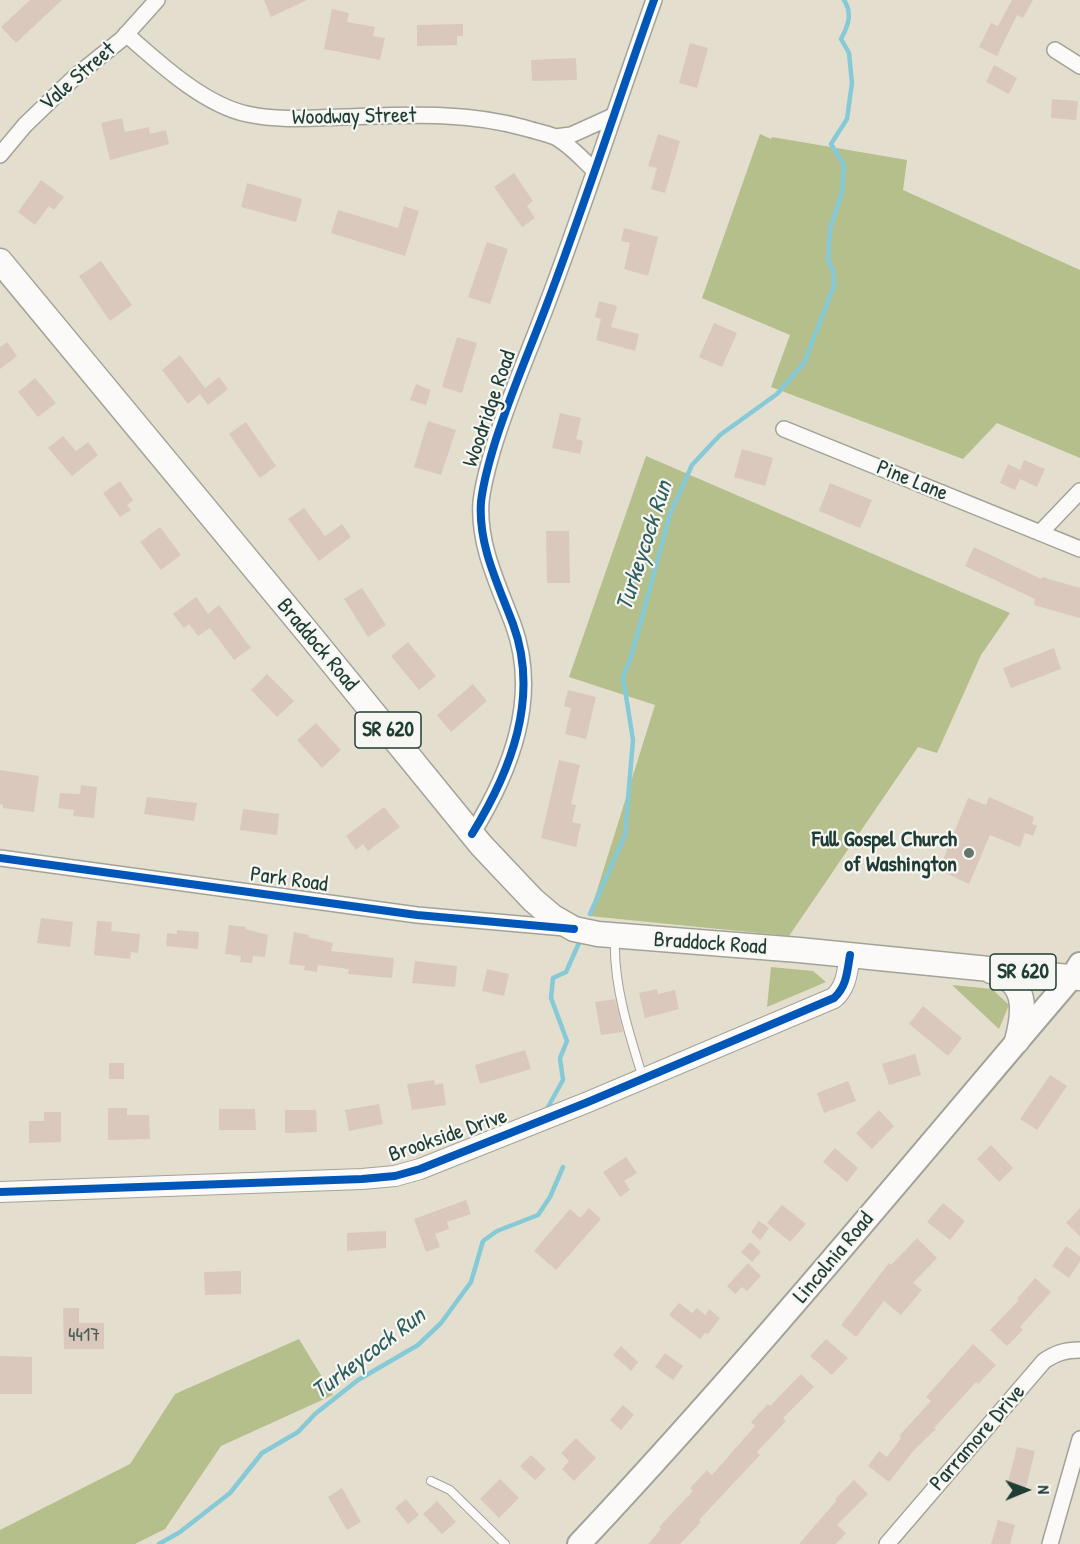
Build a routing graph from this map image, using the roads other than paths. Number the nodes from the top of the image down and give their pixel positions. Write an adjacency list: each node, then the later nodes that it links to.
1 (157, 0): 3 (street, Vale Street)
2 (654, 0): 6 (street, Woodridge Road)
3 (126, 34): 7 (street, Woodway Street); 8 (street, Vale Street)
4 (1054, 50): 5 (street)
5 (1080, 66)
6 (613, 116): 7 (street); 9 (street, Woodridge Road)
7 (555, 137): 9 (street, Woodway Street)
8 (0, 154)
9 (594, 170): 15 (street, Woodridge Road)
10 (0, 261): 15 (main road, Braddock Road / SR 620)
11 (784, 429): 13 (street, Pine Lane)
12 (1080, 491): 13 (street)
13 (1040, 532): 14 (street, Pine Lane)
14 (1080, 549)
15 (472, 834): 17 (main road, Braddock Road / SR 620)
16 (0, 858): 17 (street, Park Road)
17 (574, 929): 18 (main road, Braddock Road / SR 620)
18 (615, 936): 19 (main road, Braddock Road / SR 620); 23 (lane)
19 (850, 955): 20 (main road, Braddock Road / SR 620); 23 (street, Brookside Drive)
20 (975, 966): 21 (main road, Braddock Road / SR 620); 22 (main road)
21 (1077, 973): 22 (main road, Lincolnia Road)
22 (1017, 1041): 29 (main road, Lincolnia Road)
23 (643, 1080): 24 (street, Brookside Drive)
24 (0, 1192)
25 (1080, 1350): 30 (street, Parramore Drive)
26 (1080, 1439): 31 (street)
27 (431, 1481): 28 (lane)
28 (505, 1544)
29 (579, 1544)
30 (887, 1544)
31 (1050, 1544)

